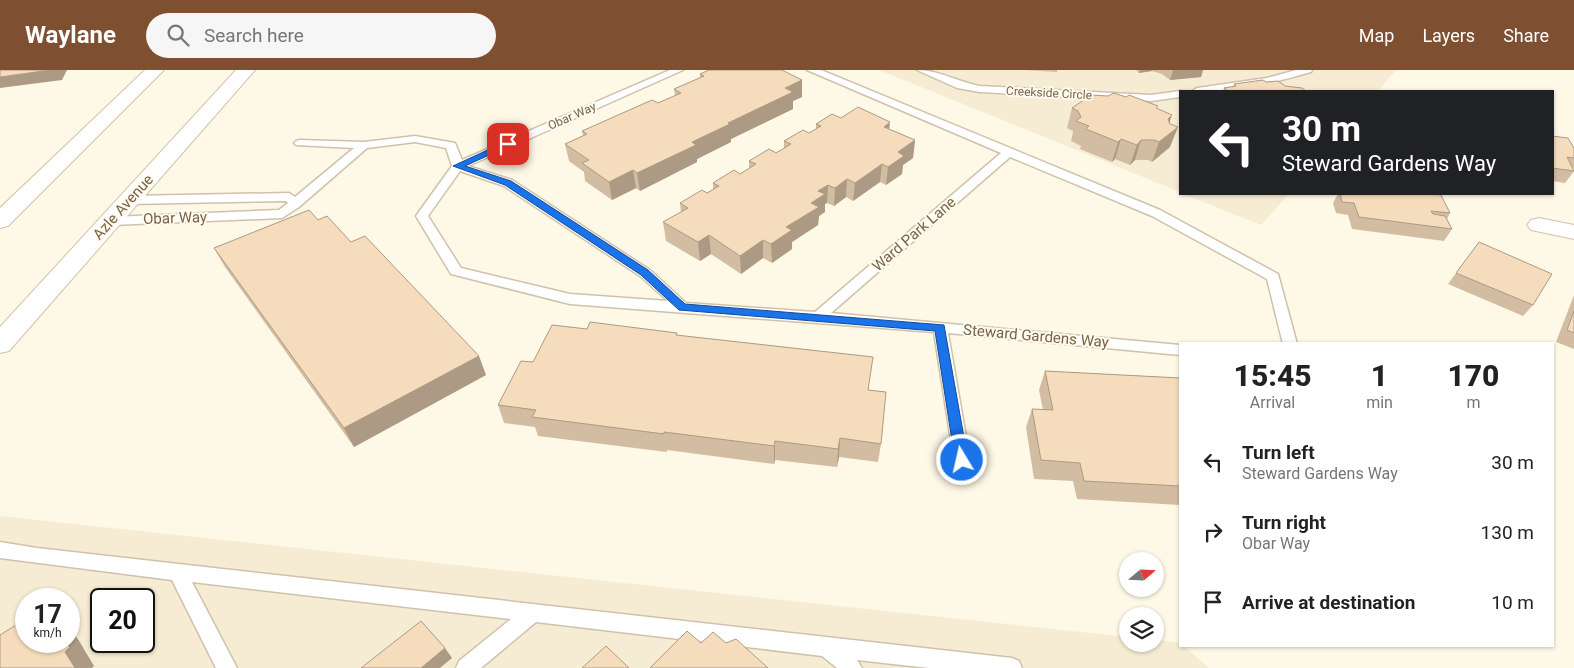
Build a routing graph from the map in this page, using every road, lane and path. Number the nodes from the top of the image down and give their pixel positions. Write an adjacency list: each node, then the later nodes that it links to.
1 (155, 70): 15 (main road)
2 (246, 70): 13 (main road, Azle Avenue)
3 (678, 70): 12 (lane, Obar Way)
4 (812, 70): 11 (lane)
5 (922, 70): 8 (lane, Creekside Circle)
6 (1307, 70): 7 (lane)
7 (1204, 90)
8 (1179, 94)
9 (300, 144): 10 (lane)
10 (364, 145): 12 (lane); 14 (lane, Obar Way)
11 (1009, 152): 20 (lane, Ward Park Lane); 22 (lane)
12 (458, 166): 19 (lane); 19 (lane, Steward Gardens Way)
13 (130, 200): 14 (lane, Obar Way); 16 (main road, Azle Avenue)
14 (295, 204): 16 (lane, Obar Way)
15 (0, 221)
16 (111, 221): 23 (main road, Azle Avenue)
17 (1539, 225): 18 (main road)
18 (1574, 232)
19 (682, 307): 20 (lane, Steward Gardens Way)
20 (818, 317): 21 (lane, Steward Gardens Way)
21 (940, 327): 24 (lane, Steward Gardens Way); 25 (lane)
22 (1289, 342)
23 (0, 344)
24 (1179, 350)
25 (962, 460)
26 (0, 550): 27 (lane)
27 (178, 573): 28 (lane); 30 (lane)
28 (533, 613): 29 (lane); 31 (lane)
29 (827, 647): 32 (lane); 33 (lane)
30 (227, 668)
31 (466, 668)
32 (852, 668)
33 (1012, 668)

